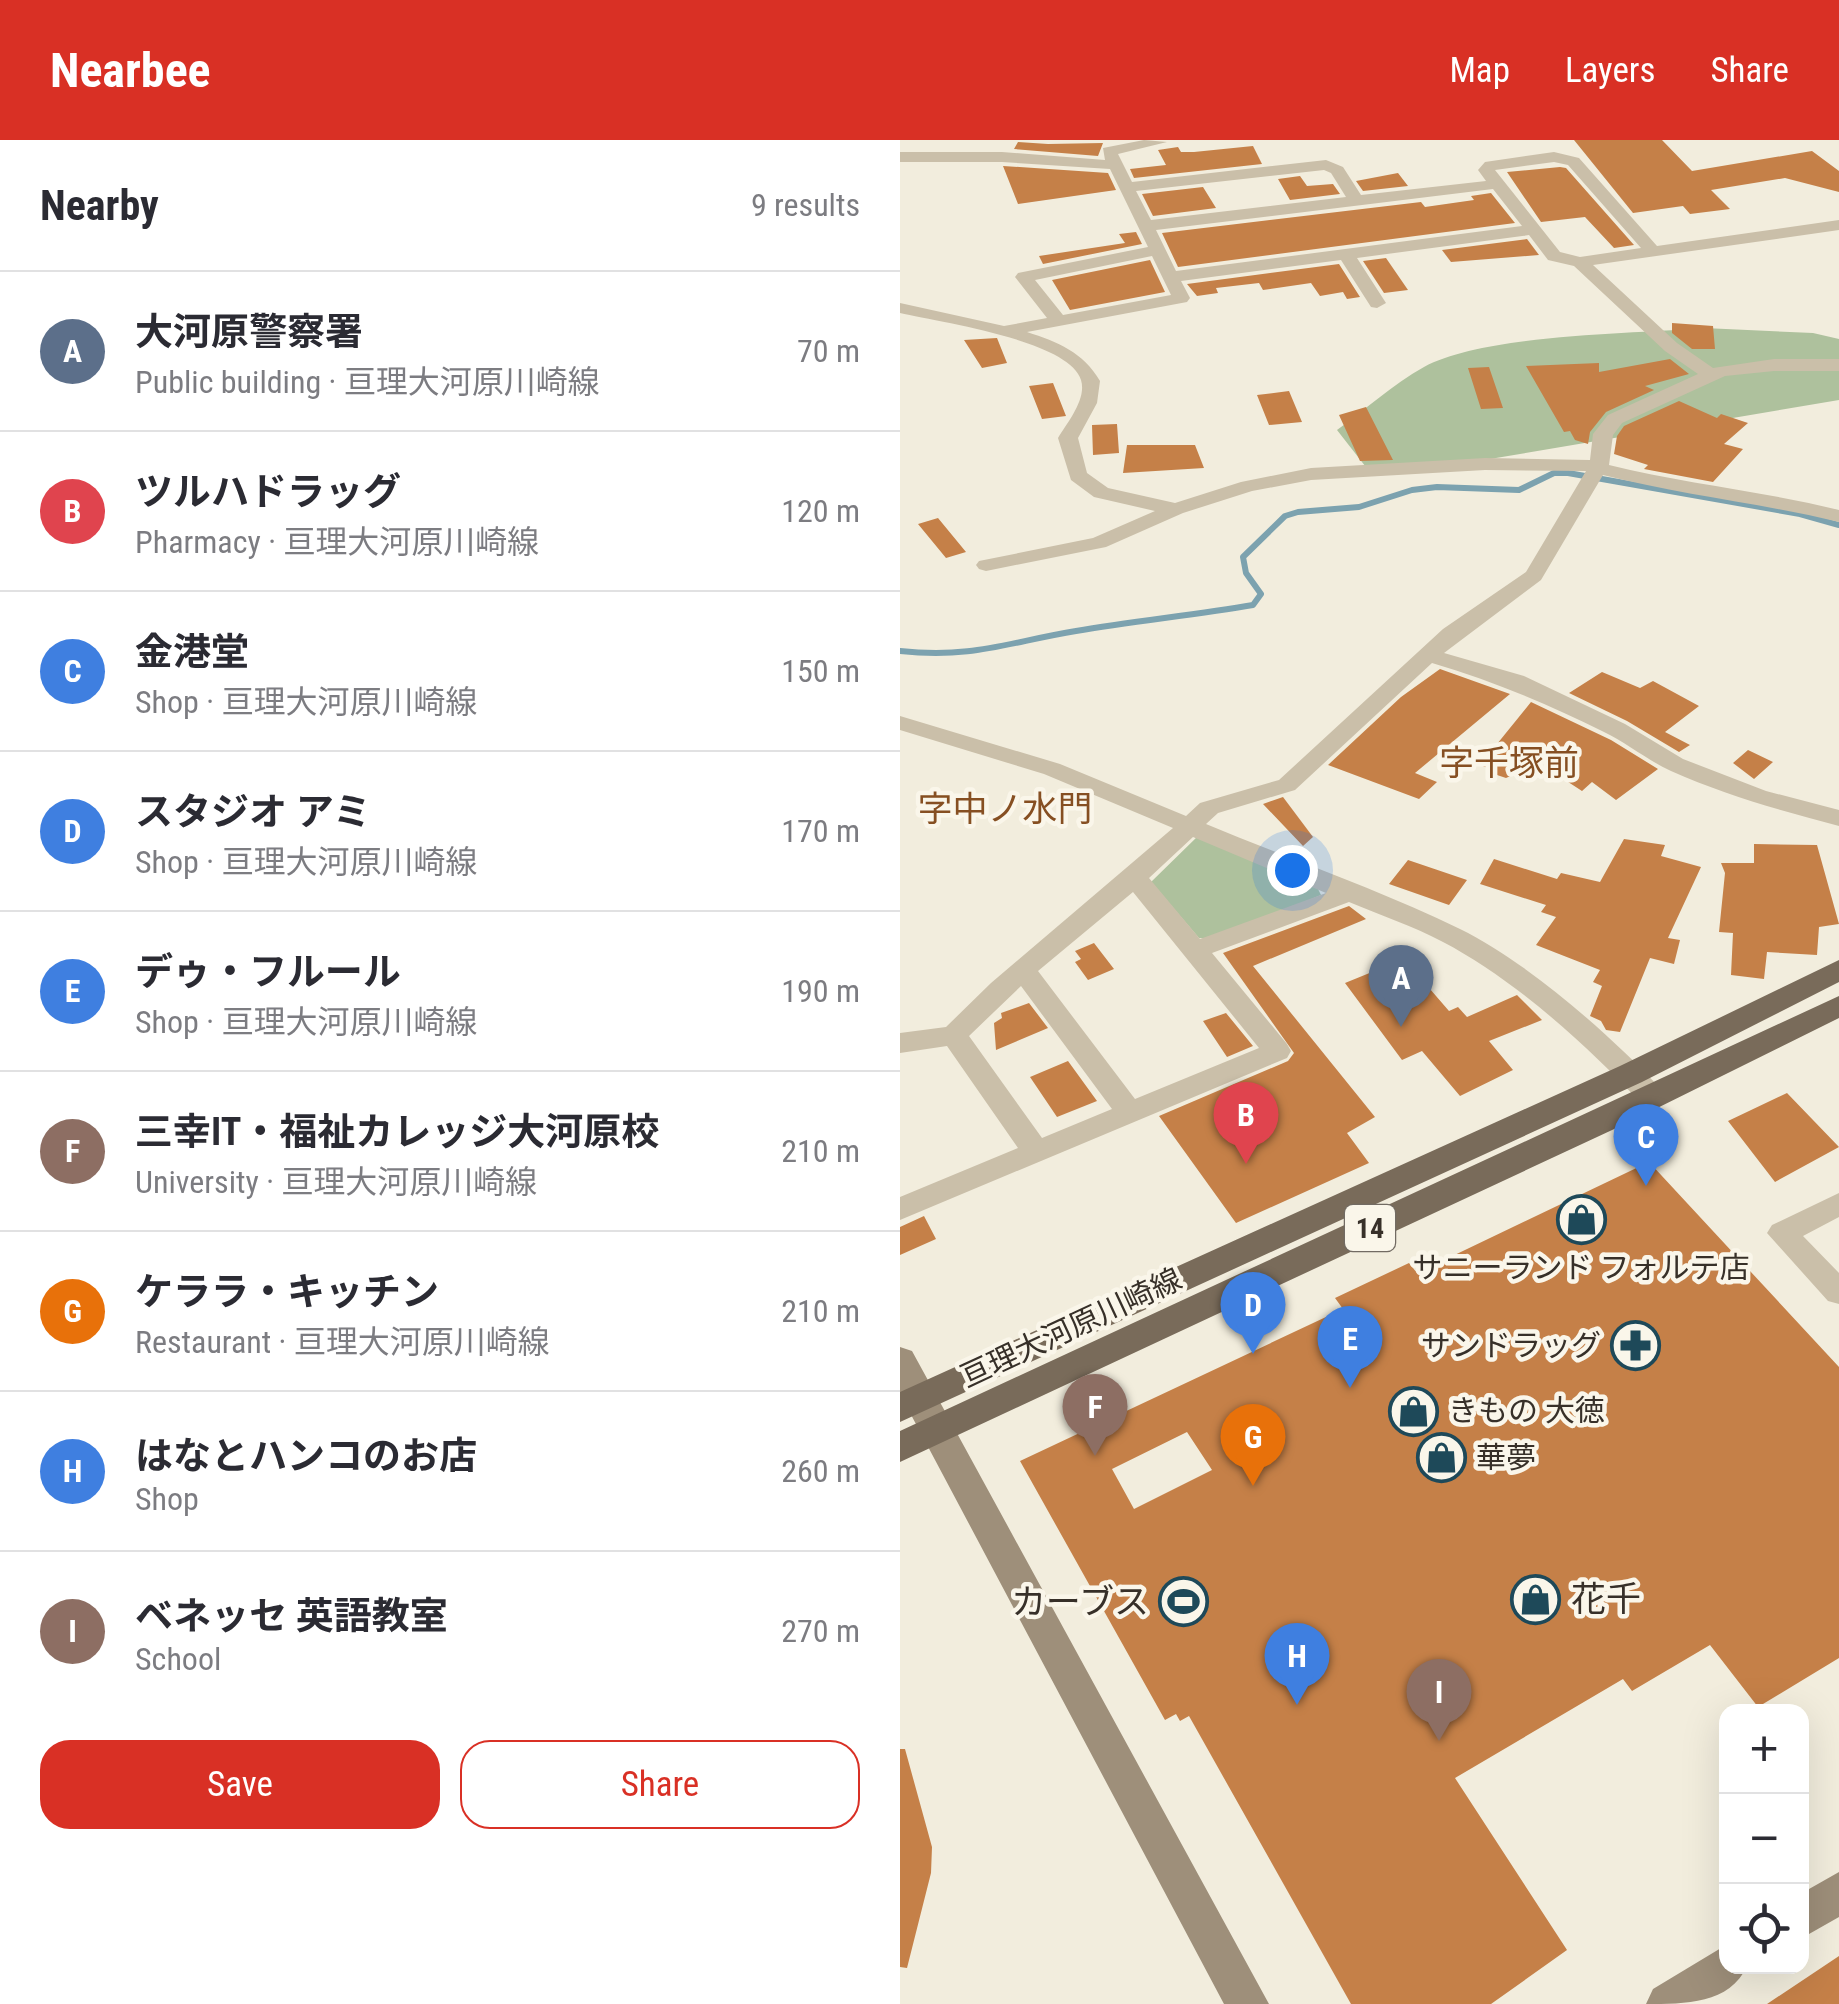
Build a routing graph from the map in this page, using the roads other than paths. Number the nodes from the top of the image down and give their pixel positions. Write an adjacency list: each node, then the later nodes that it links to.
1 (1159, 142): 3 (street)
2 (900, 157): 3 (street)
3 (1116, 166): 5 (street)
4 (1497, 184): 6 (street); 9 (street); 11 (street)
5 (1126, 186): 6 (street); 7 (street)
6 (1357, 200): 7 (street)
7 (1146, 226): 10 (street)
8 (1839, 226): 11 (street)
9 (1533, 230): 12 (street); 13 (street)
10 (1158, 250): 14 (street); 17 (street)
11 (1653, 252): 13 (street)
12 (1346, 254): 14 (street); 15 (street)
13 (1580, 262): 20 (street)
14 (1171, 277): 17 (street)
15 (1377, 302)
16 (900, 308): 18 (street)
17 (1059, 321): 18 (street)
18 (1002, 331): 22 (street)
19 (1839, 365): 20 (street)
20 (1710, 375): 21 (street)
21 (1593, 475): 22 (street); 23 (street); 25 (street)
22 (1176, 509): 24 (street)
23 (1839, 516)
24 (986, 565)
25 (1428, 655): 27 (street); 28 (street)
26 (900, 724): 28 (street)
27 (1839, 818)
28 (1191, 826): 29 (street); 30 (street)
29 (1135, 877): 31 (street); 32 (street)
30 (1347, 894): 31 (street); 37 (street)
31 (1194, 950): 38 (street)
32 (1023, 970): 35 (street); 38 (street)
33 (1839, 970): 37 (main road, 亘理大河原川崎線 / 14)
34 (1839, 1006): 37 (main road, 亘理大河原川崎線 / 14)
35 (954, 1035): 36 (street); 39 (street)
36 (900, 1042)
37 (1641, 1086): 44 (main road, 亘理大河原川崎線 / 14)
38 (1130, 1112): 39 (street)
39 (1036, 1151): 41 (street)
40 (1839, 1204): 42 (street)
41 (900, 1209)
42 (1839, 1292)
43 (900, 1361): 44 (street)
44 (920, 1412): 45 (main road, 亘理大河原川崎線 / 14); 49 (street)
45 (900, 1447)
46 (1839, 1893): 47 (street)
47 (1809, 1912)
48 (1719, 1971): 50 (street)
49 (1247, 2004)
50 (1668, 2004)

